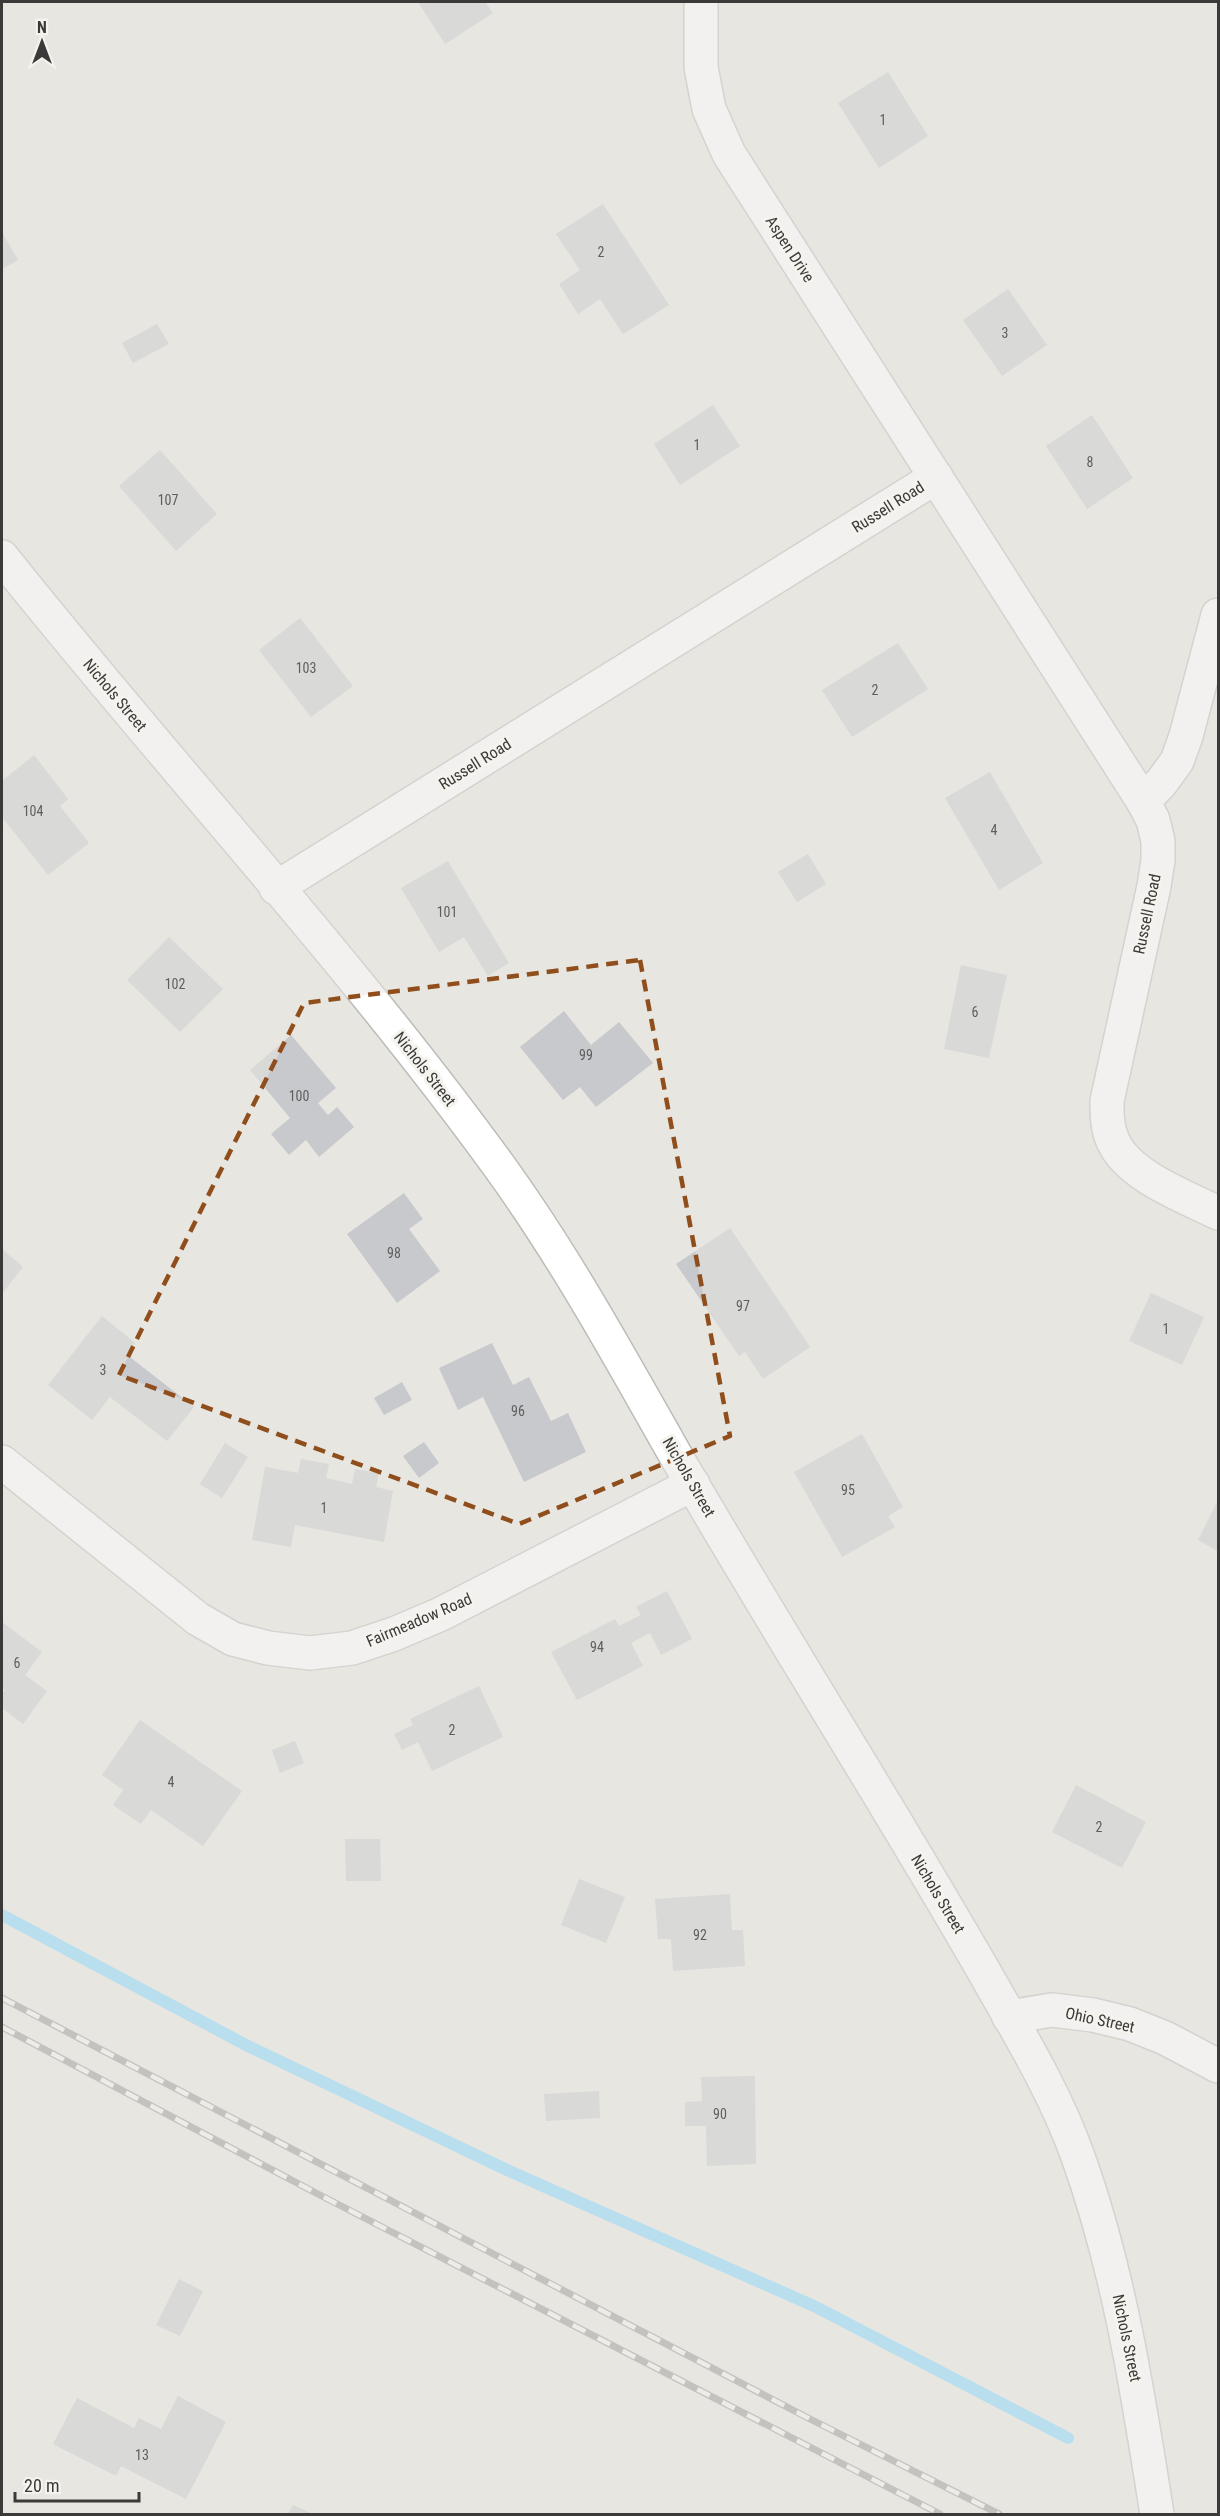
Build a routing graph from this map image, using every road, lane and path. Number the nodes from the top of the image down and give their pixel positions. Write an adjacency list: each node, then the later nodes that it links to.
1 (701, 2): 2 (street, Aspen Drive)
2 (936, 477): 5 (street, Russell Road); 6 (street, Russell Road)
3 (2, 556): 6 (street, Nichols Street)
4 (1218, 615): 5 (street)
5 (1143, 801): 7 (street, Russell Road)
6 (276, 888): 9 (street, Nichols Street)
7 (1218, 1213)
8 (2, 1462): 9 (street, Fairmeadow Road)
9 (693, 1484): 10 (street, Nichols Street)
10 (1010, 2017): 11 (street, Ohio Street); 12 (street, Nichols Street)
11 (1218, 2066)
12 (1157, 2514)

